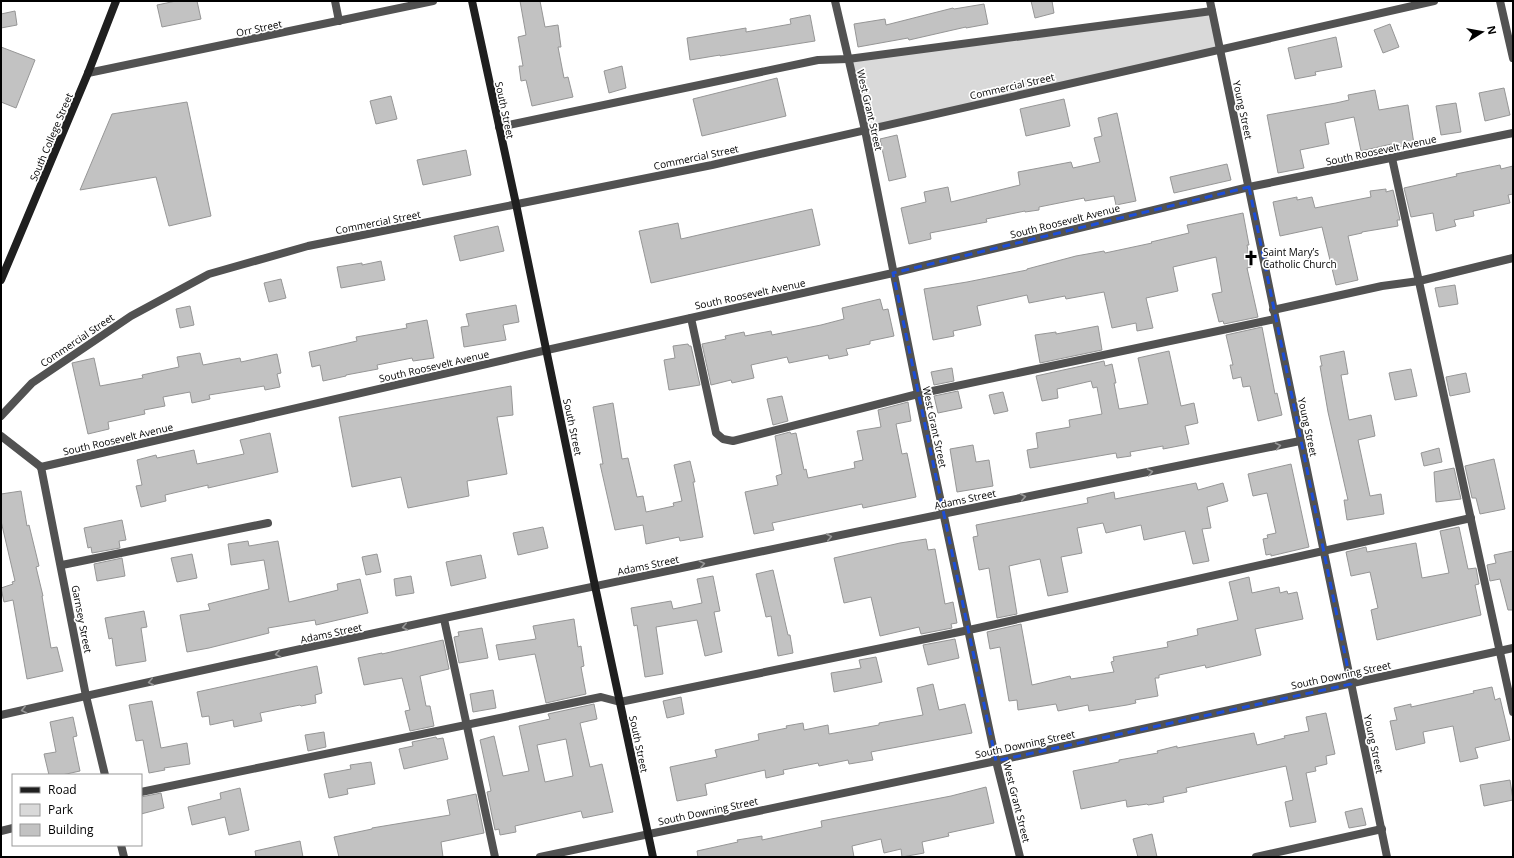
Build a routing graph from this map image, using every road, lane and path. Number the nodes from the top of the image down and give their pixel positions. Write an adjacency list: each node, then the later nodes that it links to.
1 (116, 1): 14 (street, South College Street)
2 (335, 1): 10 (street)
3 (433, 1): 10 (street, Orr Street)
4 (472, 1): 15 (street, South Street)
5 (835, 1): 13 (street, West Grant Street)
6 (1210, 1): 9 (street, Young Street)
7 (1434, 1): 11 (street, Commercial Street)
8 (1500, 1): 12 (street)
9 (1212, 11): 11 (street, Young Street); 13 (street)
10 (339, 21): 14 (street, Orr Street)
11 (1220, 49): 16 (street, Commercial Street); 19 (street, Young Street)
12 (1513, 58)
13 (848, 59): 15 (street); 16 (street, West Grant Street)
14 (88, 73): 23 (street, South College Street)
15 (499, 126): 20 (street, South Street)
16 (865, 130): 20 (street, Commercial Street); 22 (street, West Grant Street)
17 (1513, 133): 18 (street, South Roosevelt Avenue)
18 (1392, 158): 19 (street, South Roosevelt Avenue); 24 (street)
19 (1249, 187): 22 (street, South Roosevelt Avenue); 25 (street, Young Street)
20 (516, 204): 28 (street, South Street); 30 (street, Commercial Street)
21 (1513, 258): 24 (street)
22 (893, 273): 26 (street, South Roosevelt Avenue); 29 (street, West Grant Street)
23 (1, 277)
24 (1419, 281): 25 (street); 35 (street)
25 (1273, 310): 27 (street, Young Street)
26 (691, 318): 28 (street, South Roosevelt Avenue); 29 (street)
27 (1275, 319): 29 (street); 32 (street, Young Street)
28 (547, 350): 33 (street, South Roosevelt Avenue); 39 (street, South Street)
29 (918, 394): 34 (street, West Grant Street)
30 (1, 416)
31 (1, 436): 33 (street)
32 (1300, 441): 34 (street, Adams Street, one-way to 32); 37 (street, Young Street)
33 (41, 467): 38 (street, Garnsey Street)
34 (943, 513): 39 (street, Adams Street, one-way to 34); 41 (street, West Grant Street)
35 (1471, 518): 37 (street); 43 (street)
36 (268, 523): 38 (street)
37 (1323, 551): 41 (street); 44 (street, Young Street)
38 (62, 565): 45 (street, Garnsey Street)
39 (595, 586): 40 (street, Adams Street); 46 (street, South Street)
40 (444, 619): 45 (street, Adams Street, one-way to 45); 49 (street)
41 (969, 630): 46 (street); 50 (street, West Grant Street)
42 (1513, 648): 43 (street, South Downing Street)
43 (1500, 651): 44 (street, South Downing Street); 47 (street)
44 (1351, 684): 50 (street, South Downing Street); 54 (street, Young Street)
45 (86, 696): 48 (street, Adams Street, one-way to 48); 51 (street, Garnsey Street)
46 (620, 702): 49 (street); 56 (street, South Street)
47 (1513, 712)
48 (1, 715)
49 (466, 725): 52 (street); 59 (street)
50 (996, 761): 56 (street, South Downing Street); 62 (street, West Grant Street)
51 (105, 774)
52 (142, 792)
53 (12, 828): 55 (street)
54 (1382, 829): 63 (street); 64 (street, Young Street)
55 (1, 831)
56 (648, 834): 60 (street, South Downing Street); 61 (street, South Street)
57 (121, 846): 58 (street)
58 (124, 857)
59 (495, 857)
60 (540, 857)
61 (653, 857)
62 (1020, 857)
63 (1256, 857)
64 (1387, 857)

